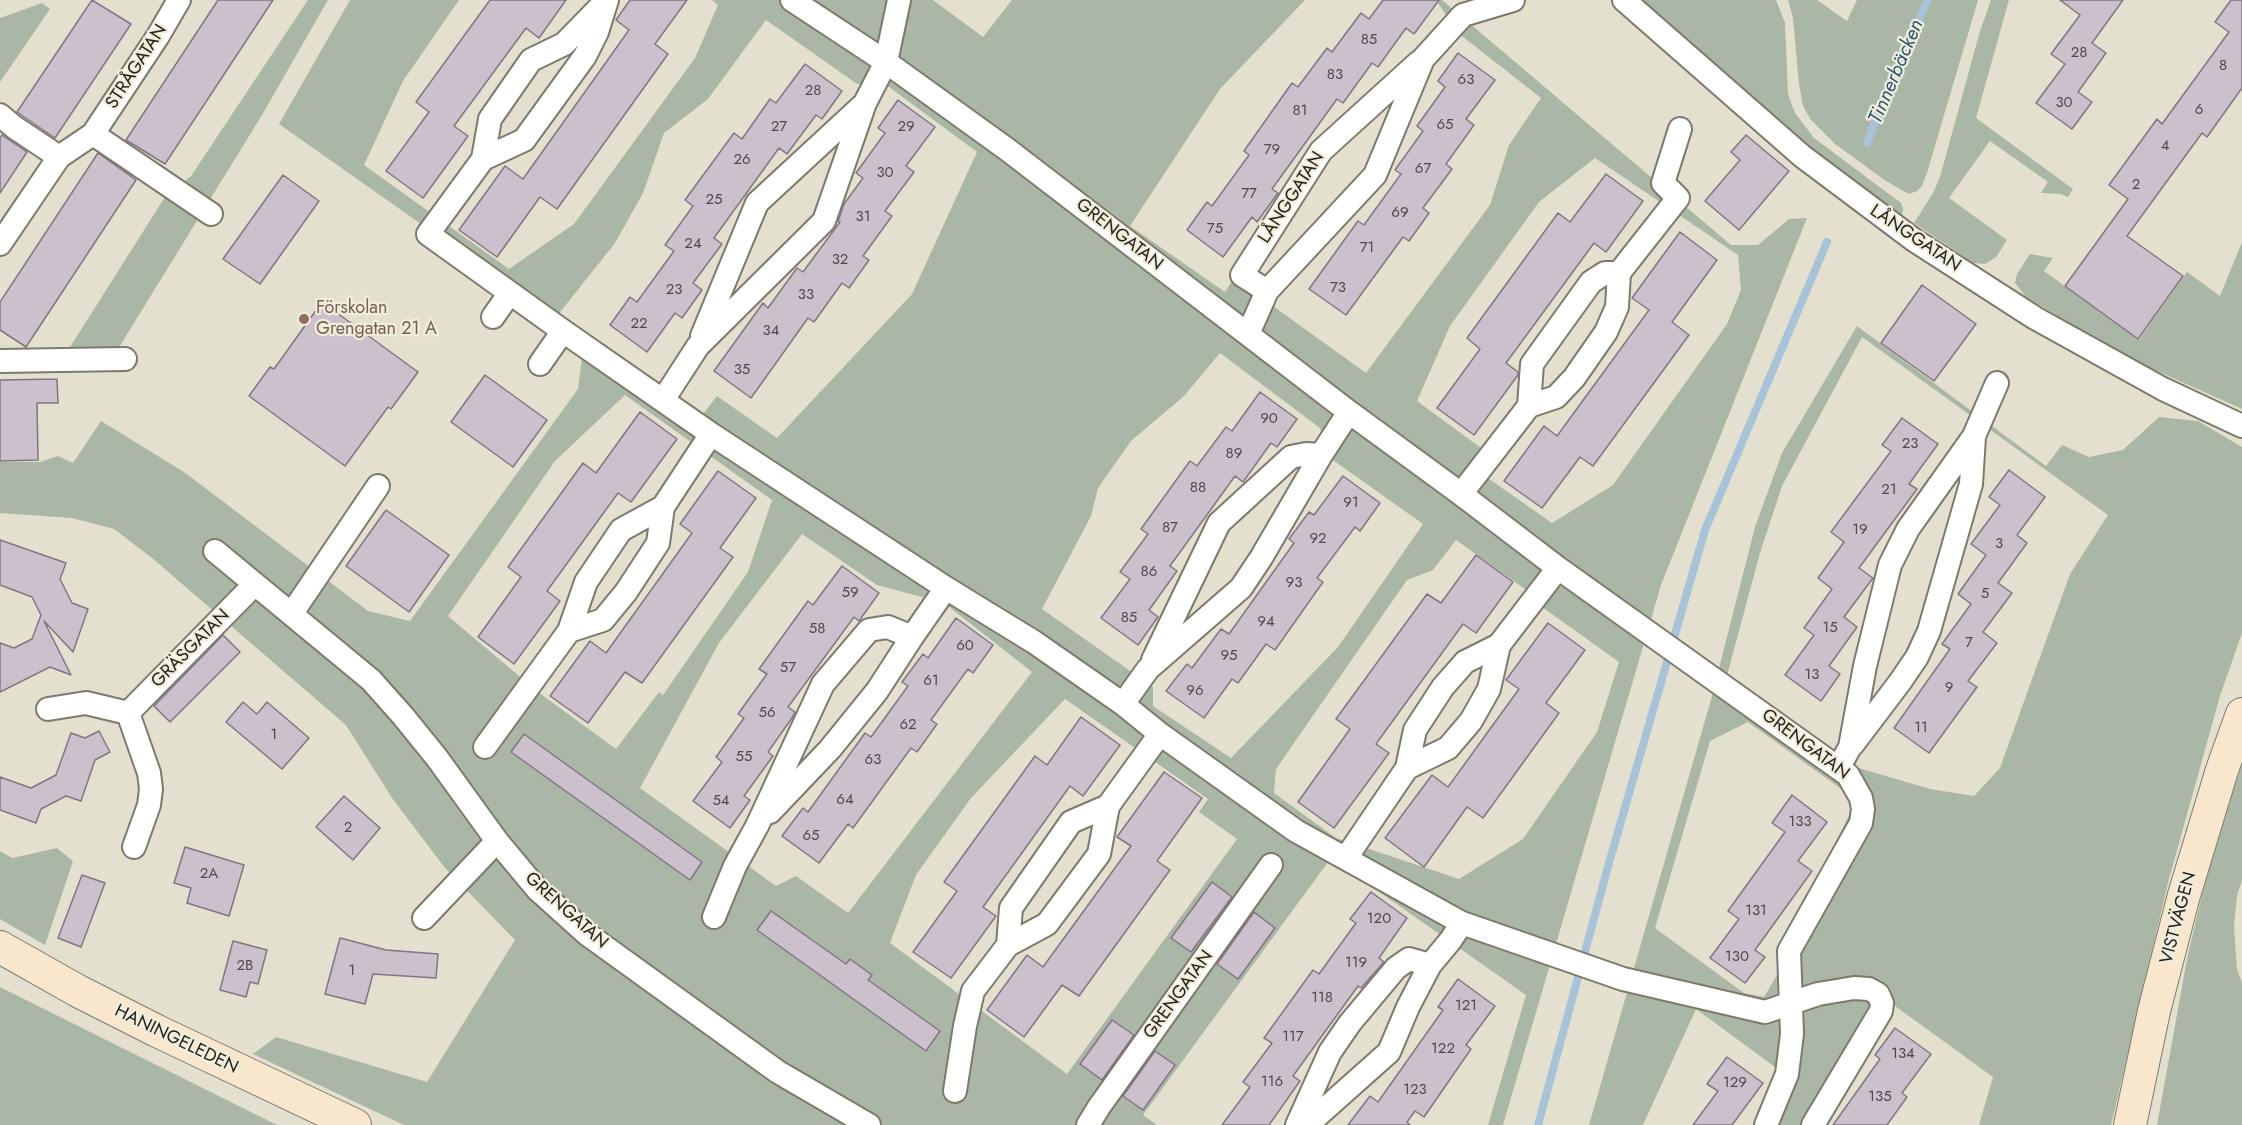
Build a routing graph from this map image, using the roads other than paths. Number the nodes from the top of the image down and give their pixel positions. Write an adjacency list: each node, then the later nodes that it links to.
1 (180, 0): 14 (street, STRÅGATAN)
2 (607, 0): 7 (street); 10 (street)
3 (792, 0): 9 (street, GRENGATAN)
4 (899, 0): 9 (street)
5 (1513, 0): 8 (street, LÅNGGATAN)
6 (1624, 0): 35 (street, LÅNGGATAN)
7 (564, 44): 10 (street); 17 (street)
8 (1423, 59): 22 (street, LÅNGGATAN); 22 (street, LÅNGGATAN)
9 (886, 62): 11 (street); 26 (street, GRENGATAN)
10 (577, 67): 17 (street)
11 (865, 103): 15 (street); 18 (street)
12 (0, 115): 16 (street)
13 (1680, 129): 21 (street)
14 (93, 134): 16 (street, STRÅGATAN); 19 (street)
15 (820, 145): 18 (street); 27 (street)
16 (58, 157): 20 (street, STRÅGATAN)
17 (483, 159): 23 (street)
18 (845, 161): 27 (street)
19 (212, 214)
20 (0, 244)
21 (1619, 273): 33 (street); 33 (street)
22 (1267, 291): 26 (street, LÅNGGATAN)
23 (509, 294): 24 (street); 25 (street)
24 (493, 317)
25 (563, 331): 30 (street); 32 (street)
26 (1248, 334): 34 (street, GRENGATAN)
27 (698, 346): 32 (street)
28 (125, 359): 29 (street)
29 (0, 361)
30 (540, 364)
31 (1997, 383): 37 (street)
32 (663, 400): 36 (street)
33 (1529, 406): 40 (street)
34 (1349, 412): 38 (street); 40 (street, GRENGATAN)
35 (2242, 426)
36 (711, 434): 41 (street); 45 (street)
37 (1974, 436): 50 (street); 52 (street)
38 (1321, 454): 51 (street); 51 (street)
39 (378, 486): 46 (street)
40 (1461, 494): 43 (street, GRENGATAN)
41 (663, 507): 47 (street); 47 (street)
42 (215, 551): 44 (street, GRENGATAN)
43 (1558, 568): 49 (street); 59 (street, GRENGATAN)
44 (254, 585): 46 (street, GRENGATAN); 55 (street, GRÄSGATAN)
45 (946, 588): 48 (street); 53 (street)
46 (292, 613): 63 (street, GRENGATAN)
47 (570, 632): 58 (street)
48 (912, 637): 62 (street); 62 (street)
49 (1499, 645): 60 (street); 60 (street)
50 (1865, 666): 52 (street); 59 (street)
51 (1148, 669): 53 (street)
52 (1900, 682): 59 (street)
53 (1124, 704): 57 (street)
54 (48, 709): 55 (street)
55 (128, 713): 64 (street)
56 (2242, 714): 82 (main road, VISTVÄGEN)
57 (1160, 734): 61 (street); 65 (street)
58 (485, 747)
59 (1845, 757): 73 (street, GRENGATAN)
60 (1407, 768): 65 (street)
61 (1108, 806): 70 (street); 70 (street)
62 (757, 826): 67 (street)
63 (497, 842): 68 (street); 76 (street, GRENGATAN)
64 (134, 847)
65 (1346, 858): 69 (street)
66 (1271, 865): 77 (street, GRENGATAN)
67 (714, 917)
68 (424, 918)
69 (1462, 923): 72 (street); 73 (street)
70 (1008, 945): 74 (street)
71 (0, 947): 75 (main road, HANINGELEDEN)
72 (1430, 965): 78 (street); 79 (street)
73 (1790, 1004): 80 (street, GRENGATAN); 81 (street)
74 (955, 1091)
75 (356, 1125)
76 (869, 1125)
77 (1088, 1125)
78 (1297, 1125)
79 (1307, 1125)
80 (1766, 1125)
81 (1813, 1125)
82 (2130, 1125)

